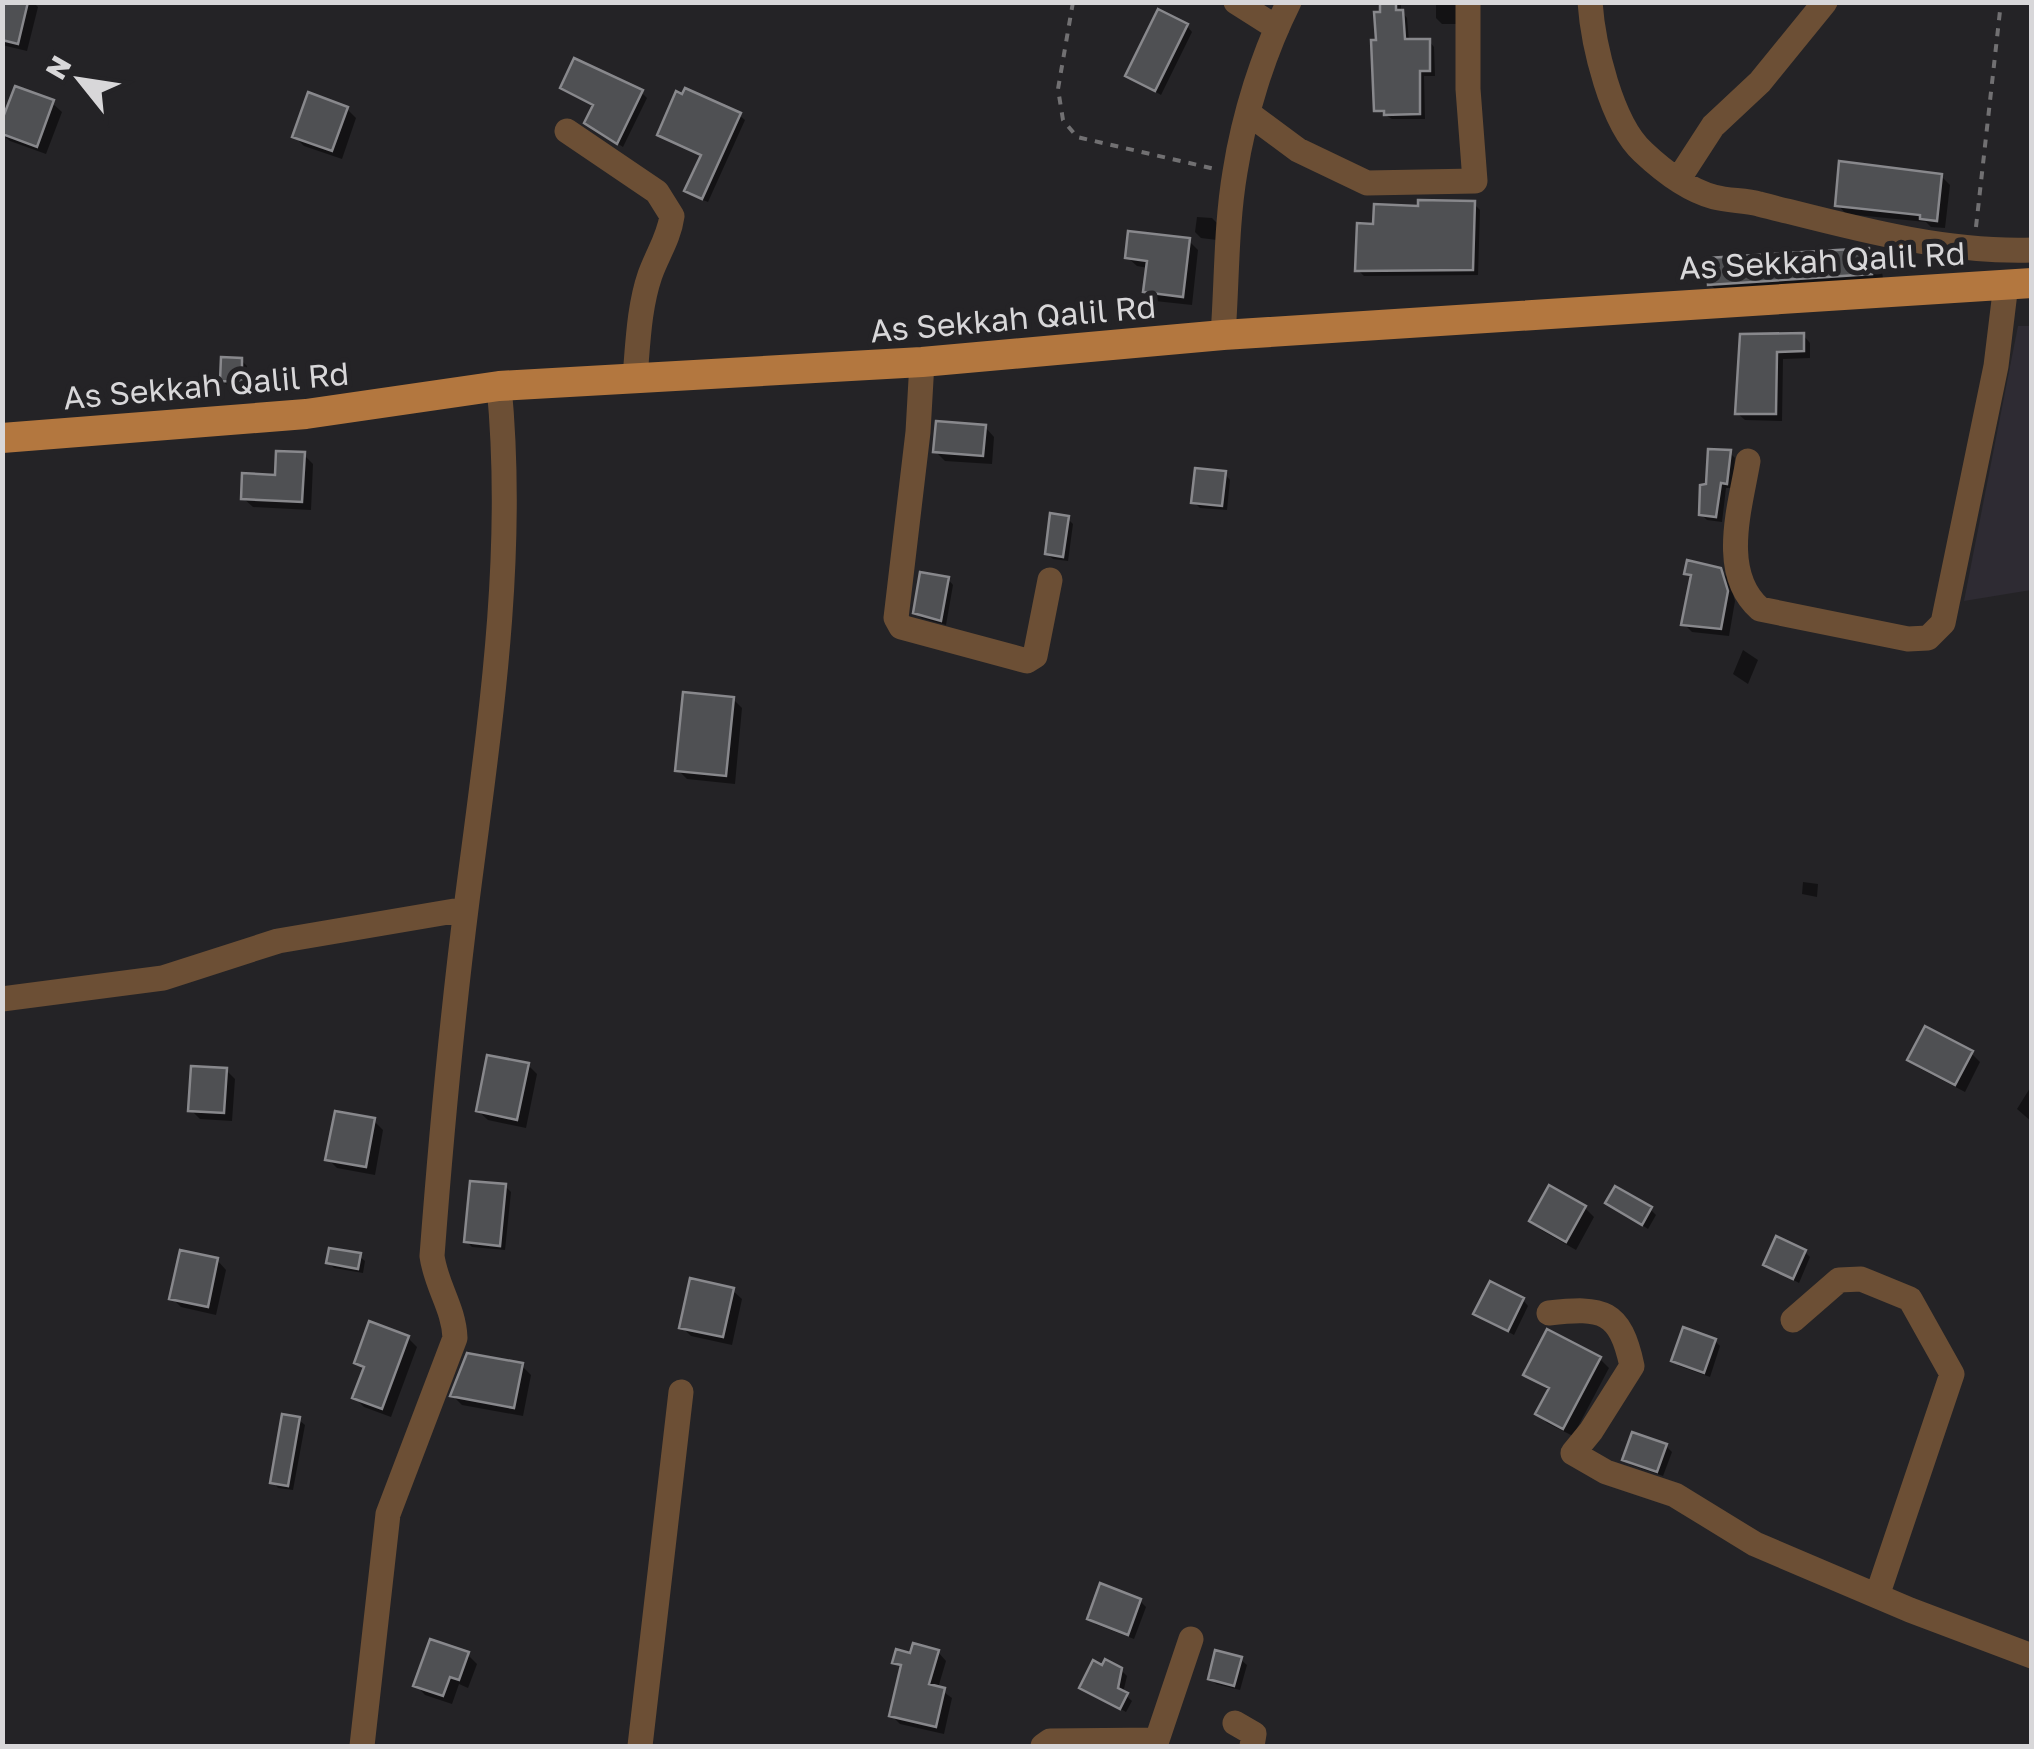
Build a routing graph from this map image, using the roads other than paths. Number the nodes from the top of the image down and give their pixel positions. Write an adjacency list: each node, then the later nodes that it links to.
1 (1236, 2): 6 (street)
2 (1290, 2): 6 (street)
3 (1468, 2): 7 (street)
4 (1590, 2): 9 (street)
5 (1825, 2): 9 (street)
6 (1277, 28): 7 (street)
7 (1248, 113): 12 (street)
8 (567, 131): 14 (street)
9 (1678, 180): 10 (street)
10 (2032, 250)
11 (2019, 284): 12 (main road, As Sekkah Qalil Rd); 17 (street)
12 (1223, 335): 13 (main road, As Sekkah Qalil Rd)
13 (922, 362): 14 (main road, As Sekkah Qalil Rd); 18 (street)
14 (635, 377): 15 (main road, As Sekkah Qalil Rd)
15 (499, 386): 16 (main road, As Sekkah Qalil Rd); 19 (street)
16 (2, 438)
17 (1748, 461)
18 (1050, 580)
19 (466, 909): 20 (street); 29 (street)
20 (2, 999)
21 (1549, 1313): 24 (street)
22 (1793, 1320): 24 (street)
23 (680, 1392): 30 (street)
24 (1877, 1596): 26 (street)
25 (1191, 1639): 28 (street)
26 (2032, 1656)
27 (1236, 1722): 32 (street)
28 (1072, 1744): 31 (street)
29 (362, 1746)
30 (640, 1746)
31 (1043, 1746)
32 (1252, 1746)

